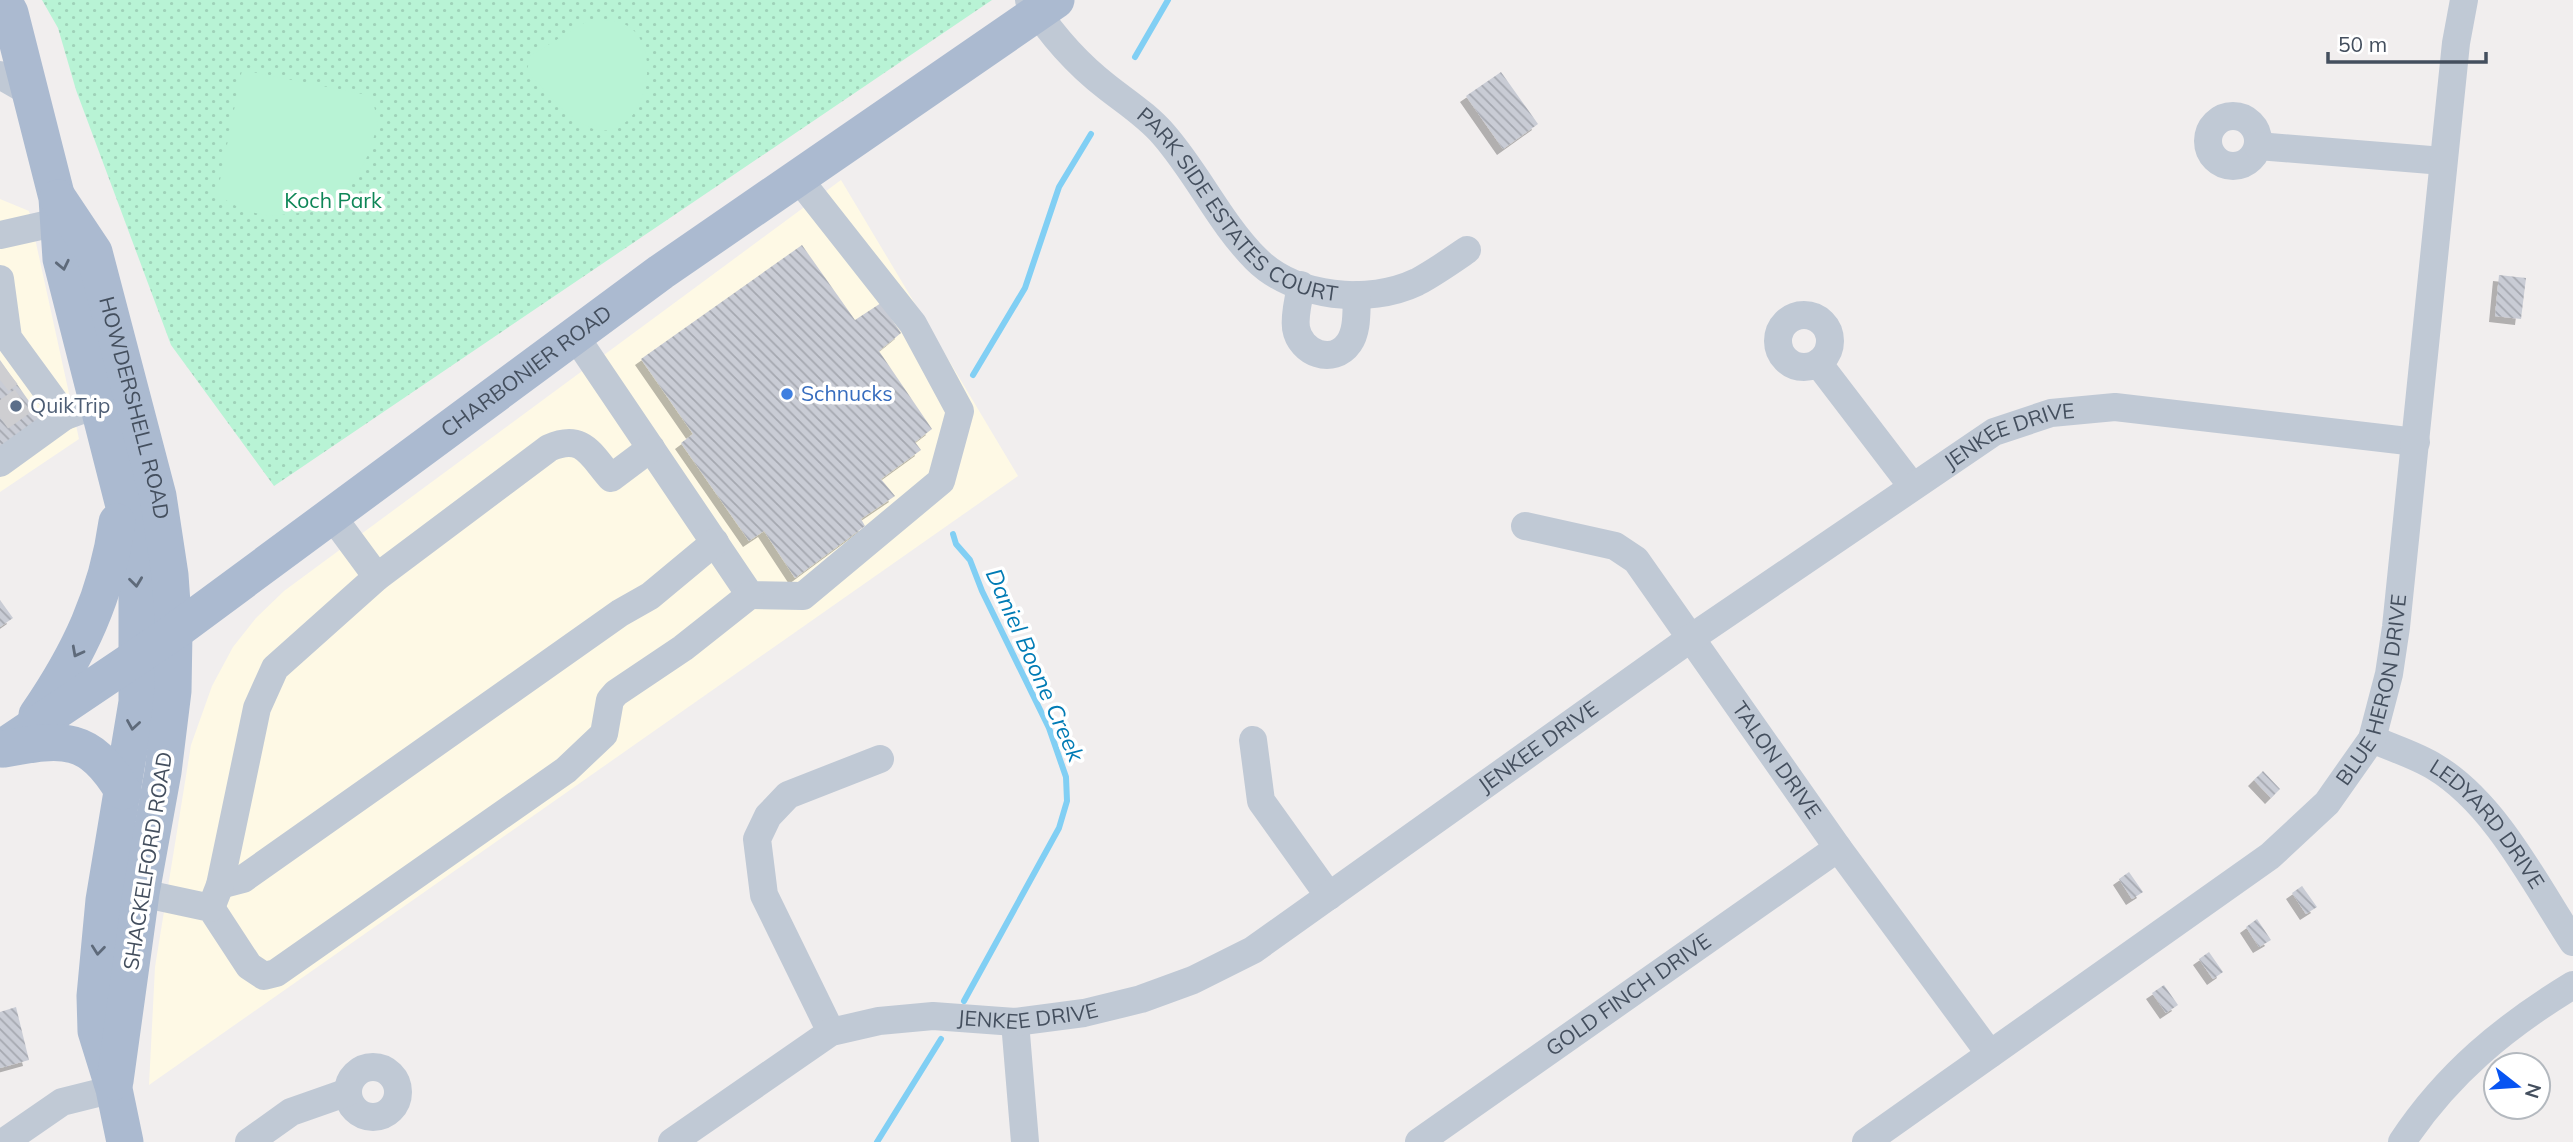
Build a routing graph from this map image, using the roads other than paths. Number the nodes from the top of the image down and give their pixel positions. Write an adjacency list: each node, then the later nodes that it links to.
1 (2464, 0): 6 (street, BLUE HERON DRIVE)
2 (1041, 5): 7 (main road, CHARBONIER ROAD); 13 (street, PARK SIDE ESTATES COURT)
3 (4, 10): 4 (main road, HOWDERSHELL ROAD)
4 (15, 84): 8 (main road, HOWDERSHELL ROAD)
5 (2258, 146): 6 (street)
6 (2443, 161): 19 (street, BLUE HERON DRIVE)
7 (798, 178): 15 (main road, CHARBONIER ROAD); 28 (street)
8 (58, 210): 9 (street); 18 (main road, HOWDERSHELL ROAD, one-way to 18); 29 (main road, HOWDERSHELL ROAD)
9 (0, 234)
10 (1467, 250): 14 (street, PARK SIDE ESTATES COURT)
11 (0, 279): 12 (street)
12 (0, 285): 16 (street)
13 (1301, 285): 14 (street, PARK SIDE ESTATES COURT); 14 (street)
14 (1357, 295)
15 (575, 336): 20 (street); 24 (main road, CHARBONIER ROAD)
16 (4, 341): 18 (street)
17 (1818, 363): 22 (street)
18 (81, 410): 21 (street); 23 (main road, HOWDERSHELL ROAD)
19 (2416, 442): 22 (street, JENKEE DRIVE); 32 (street, BLUE HERON DRIVE)
20 (651, 449): 26 (street); 27 (street)
21 (0, 463)
22 (1912, 486): 30 (street, JENKEE DRIVE)
23 (121, 493): 31 (main road, HOWDERSHELL ROAD, one-way to 31); 34 (main road, one-way to 34)
24 (332, 516): 27 (street); 29 (main road, CHARBONIER ROAD)
25 (1525, 526): 30 (street, TALON DRIVE)
26 (715, 542): 28 (street); 39 (street)
27 (377, 577): 39 (street)
28 (750, 595): 39 (street)
29 (174, 632): 31 (main road, CHARBONIER ROAD); 38 (main road, SHACKELFORD ROAD)
30 (1691, 638): 37 (street, TALON DRIVE); 40 (street, JENKEE DRIVE)
31 (138, 657): 34 (main road, CHARBONIER ROAD); 36 (main road, SHACKELFORD ROAD, one-way to 36)
32 (2372, 739): 41 (street, LEDYARD DRIVE); 45 (street, BLUE HERON DRIVE)
33 (1253, 740): 40 (street)
34 (9, 742): 36 (main road)
35 (880, 759): 44 (street)
36 (123, 791): 46 (main road, SHACKELFORD ROAD, one-way to 46)
37 (1838, 848): 45 (street, TALON DRIVE); 53 (street, GOLD FINCH DRIVE)
38 (141, 893): 39 (street); 46 (main road, SHACKELFORD ROAD)
39 (215, 896)
40 (1329, 896): 43 (street, JENKEE DRIVE)
41 (2573, 942)
42 (2573, 985): 55 (street)
43 (1015, 1021): 44 (street, JENKEE DRIVE); 52 (street)
44 (831, 1032): 51 (street, JENKEE DRIVE)
45 (1990, 1054): 54 (street, BLUE HERON DRIVE)
46 (114, 1089): 48 (street); 49 (main road, SHACKELFORD ROAD)
47 (348, 1092): 50 (street)
48 (4, 1142)
49 (125, 1142)
50 (249, 1142)
51 (672, 1142)
52 (1024, 1142)
53 (1419, 1142)
54 (1866, 1142)
55 (2402, 1142)

